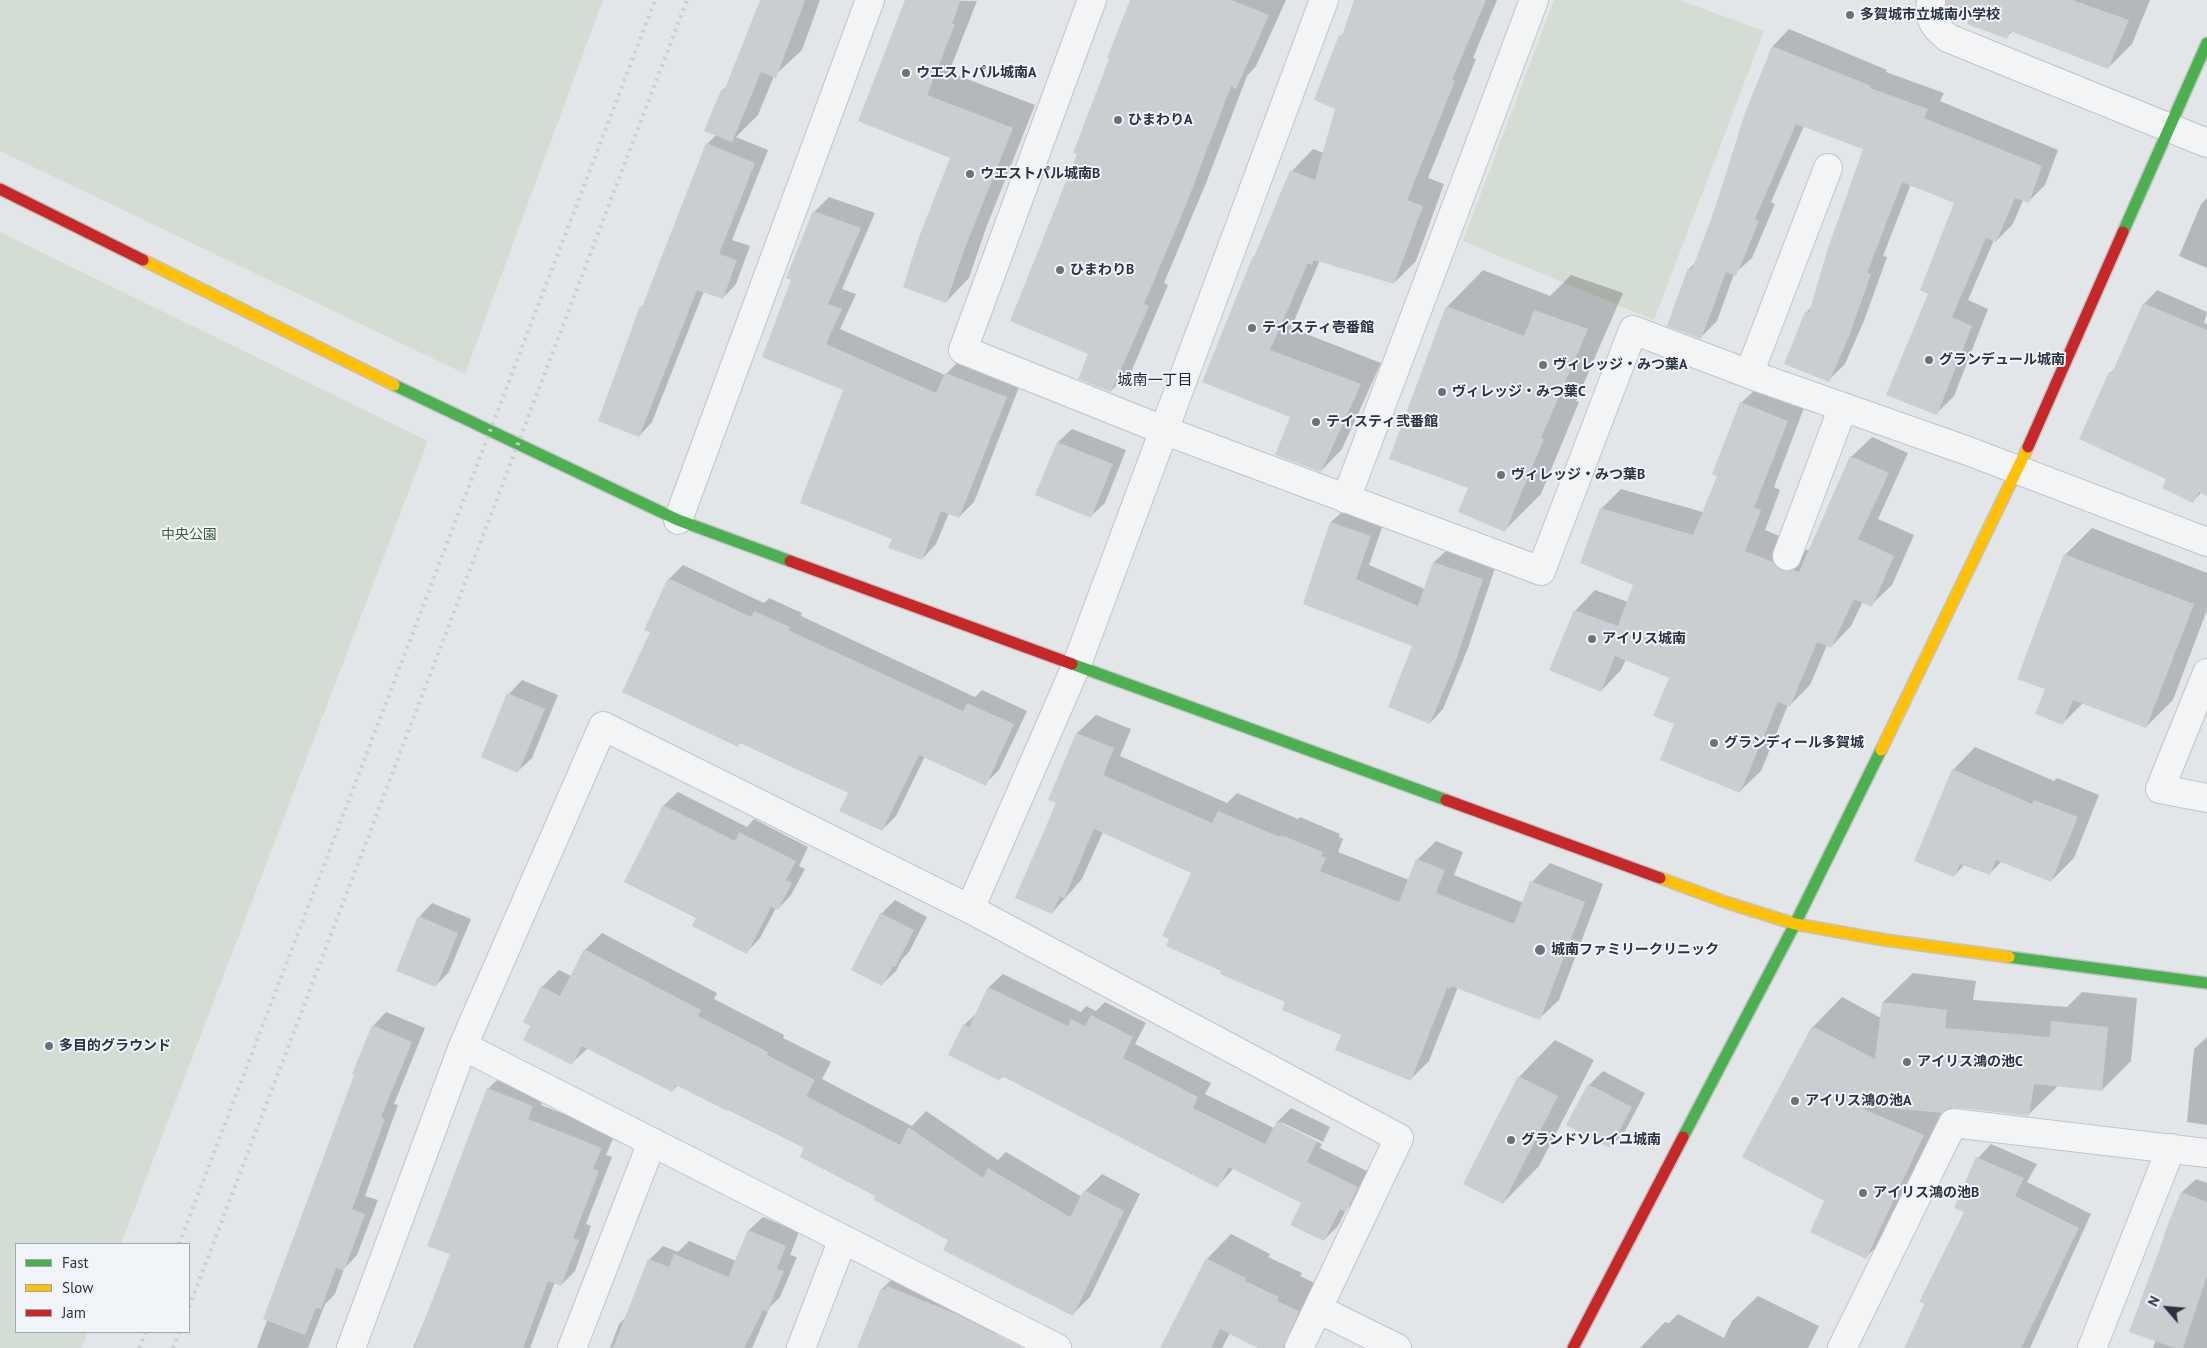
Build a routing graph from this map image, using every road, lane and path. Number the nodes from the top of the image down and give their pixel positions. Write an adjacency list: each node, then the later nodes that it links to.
1 (870, 0): 16 (street)
2 (1092, 0): 13 (street)
3 (1324, 0): 13 (street)
4 (1534, 0): 15 (street)
5 (1931, 0): 7 (street)
6 (2207, 44): 7 (street)
7 (2169, 127): 8 (street); 14 (street)
8 (2207, 143)
9 (1828, 168): 11 (street)
10 (0, 189): 16 (street)
11 (1749, 374): 12 (street); 15 (street)
12 (1843, 407): 14 (street); 18 (street)
13 (1164, 430): 15 (street); 19 (street)
14 (2018, 470): 17 (street); 23 (street)
15 (1346, 499)
16 (678, 520): 19 (street)
17 (2207, 542)
18 (1787, 556)
19 (1077, 664): 22 (street); 23 (street)
20 (2207, 673): 21 (street)
21 (2207, 798)
22 (970, 909): 25 (street); 30 (street)
23 (1794, 924): 24 (street); 37 (street)
24 (2207, 983)
25 (464, 1046): 26 (street); 32 (street)
26 (652, 1142): 29 (street); 33 (street)
27 (2171, 1148): 28 (street); 38 (street); 39 (street)
28 (2207, 1153)
29 (843, 1239): 31 (street); 34 (street)
30 (1318, 1309): 35 (street); 36 (street)
31 (1051, 1347)
32 (351, 1348)
33 (572, 1348)
34 (801, 1348)
35 (1299, 1348)
36 (1397, 1348)
37 (1573, 1348)
38 (1842, 1348)
39 (2092, 1348)

